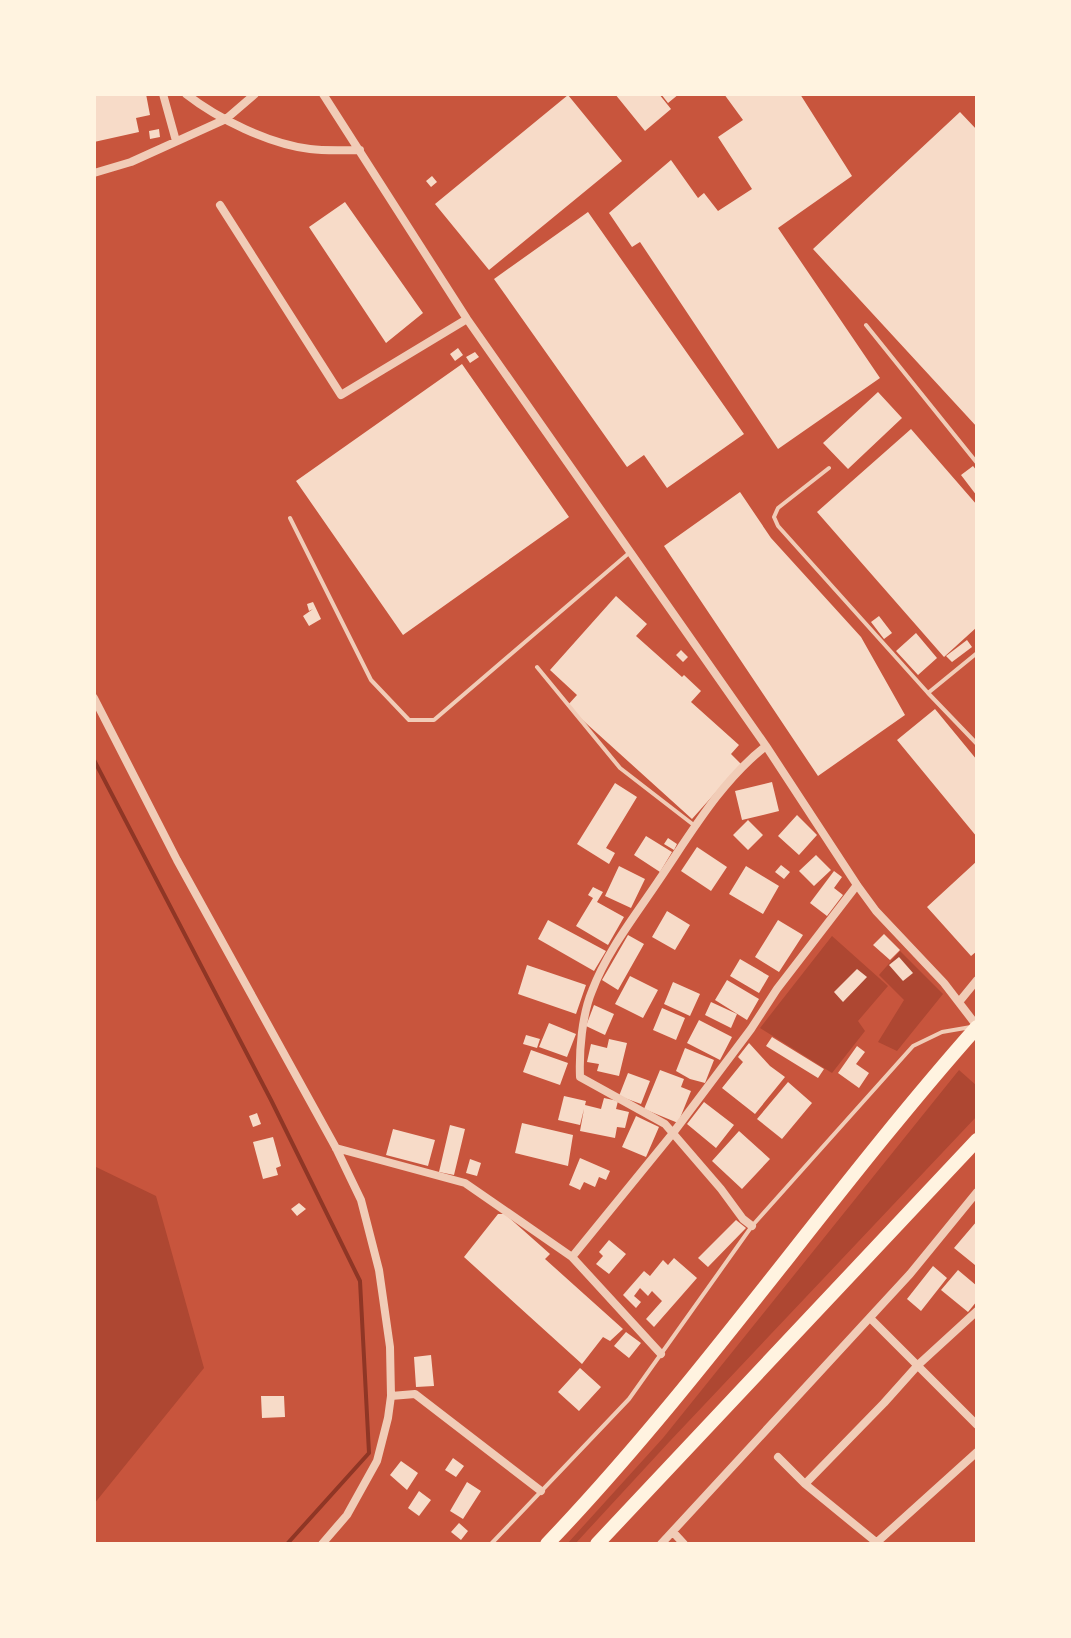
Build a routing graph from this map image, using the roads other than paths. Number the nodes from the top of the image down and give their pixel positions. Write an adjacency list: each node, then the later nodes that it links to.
1 (163, 94): 6 (street)
2 (186, 94): 5 (street)
3 (255, 94): 5 (street)
4 (323, 94): 7 (street)
5 (226, 119): 6 (street); 7 (street)
6 (176, 141): 8 (street)
7 (360, 150): 10 (street)
8 (94, 173)
9 (220, 205): 10 (street)
10 (467, 319): 15 (street)
11 (866, 325): 12 (lane)
12 (977, 463)
13 (829, 468): 18 (lane)
14 (290, 518): 15 (lane)
15 (630, 552): 21 (street)
16 (977, 653): 18 (lane)
17 (537, 667): 22 (lane)
18 (928, 693): 20 (lane)
19 (94, 698): 30 (street)
20 (977, 744)
21 (766, 746): 22 (street); 23 (street)
22 (696, 826): 28 (street)
23 (857, 885): 25 (street); 28 (street)
24 (977, 980): 25 (street)
25 (959, 1002): 26 (street)
26 (977, 1027): 27 (highway); 32 (lane); 48 (highway)
27 (977, 1047)
28 (673, 1133): 32 (street); 33 (street)
29 (977, 1140): 49 (highway)
30 (336, 1148): 33 (street); 38 (street)
31 (977, 1192): 35 (street)
32 (752, 1226): 36 (lane)
33 (572, 1257): 36 (street)
34 (977, 1311): 37 (street)
35 (870, 1318): 37 (street); 44 (street)
36 (661, 1354): 43 (lane)
37 (918, 1365): 39 (street); 42 (street)
38 (391, 1396): 43 (street); 46 (street)
39 (977, 1425)
40 (977, 1452): 45 (street)
41 (778, 1457): 42 (street)
42 (805, 1484): 45 (street)
43 (541, 1491): 47 (lane)
44 (673, 1532): 50 (street); 51 (street)
45 (876, 1543)
46 (322, 1544)
47 (491, 1544)
48 (547, 1544)
49 (597, 1544)
50 (661, 1544)
51 (684, 1544)

